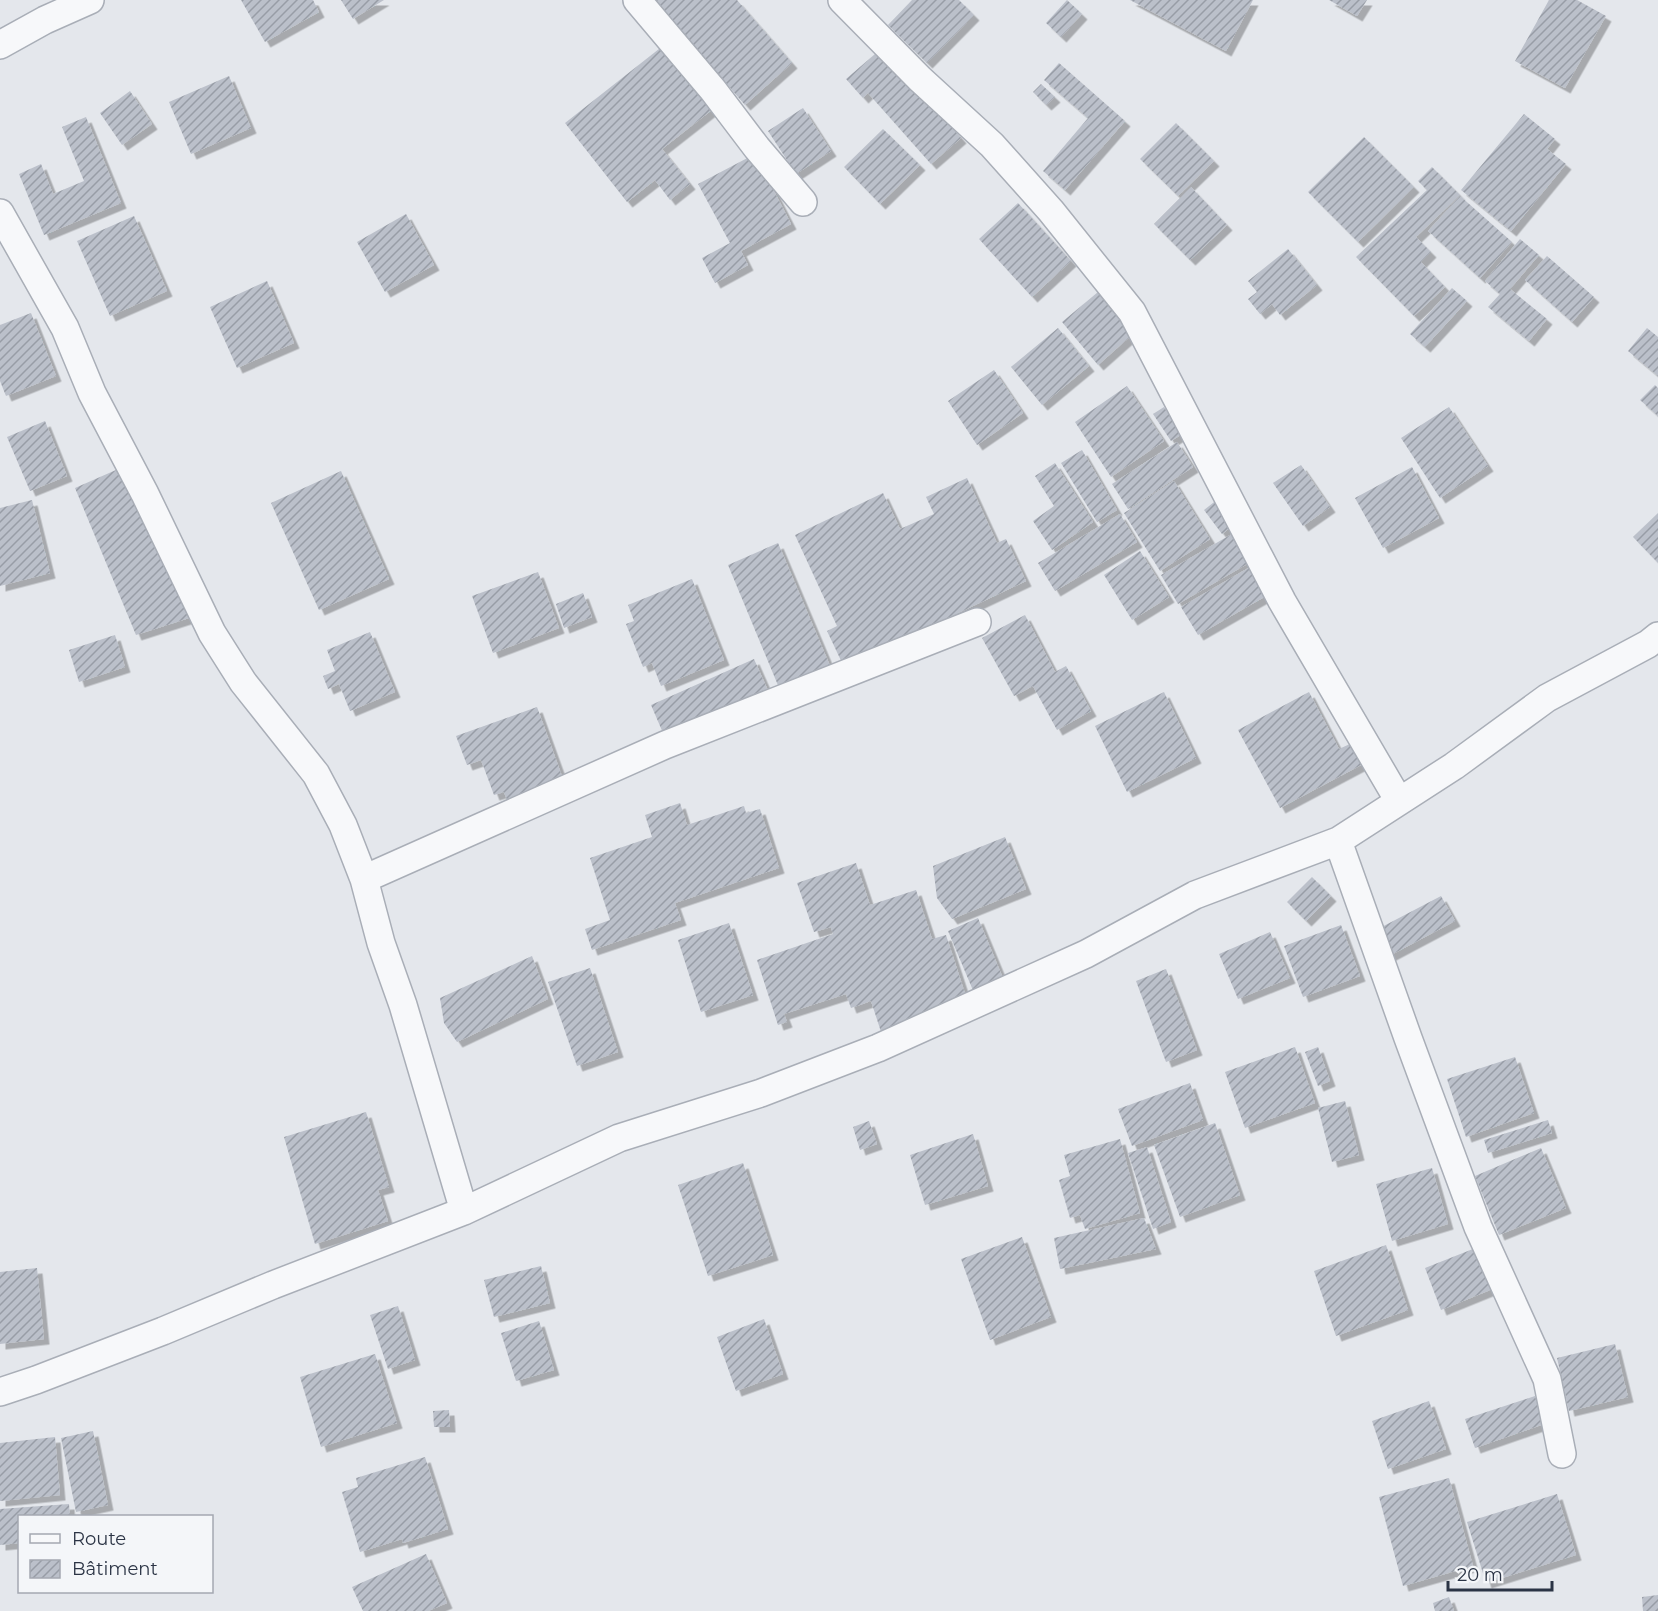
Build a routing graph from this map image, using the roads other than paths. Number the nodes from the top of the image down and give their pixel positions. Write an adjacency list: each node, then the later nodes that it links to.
1 (90, 0): 4 (street)
2 (637, 0): 5 (street)
3 (842, 0): 9 (street)
4 (0, 45)
5 (803, 202)
6 (0, 213): 11 (street)
7 (976, 622): 11 (street)
8 (1658, 636): 9 (street)
9 (1399, 801): 10 (street)
10 (1338, 842): 12 (street); 14 (street)
11 (364, 879): 12 (street)
12 (464, 1211): 13 (street)
13 (0, 1392)
14 (1562, 1454)

